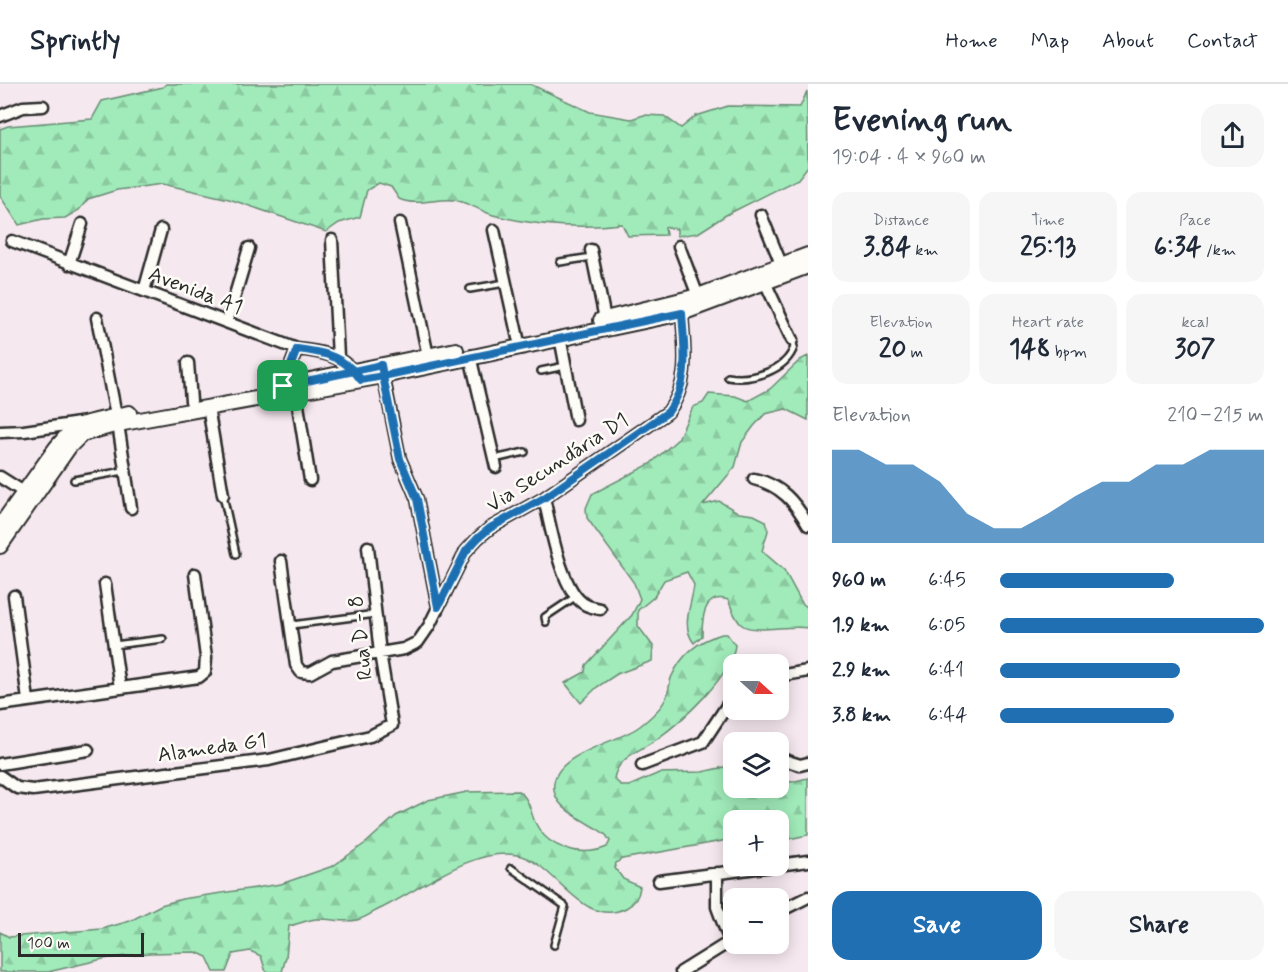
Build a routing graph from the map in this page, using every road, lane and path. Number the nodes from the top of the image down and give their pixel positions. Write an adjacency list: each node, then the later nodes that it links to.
1 (43, 106): 2 (street)
2 (0, 116)
3 (760, 214): 16 (street)
4 (82, 224): 15 (street)
5 (399, 224): 31 (street)
6 (160, 230): 21 (street)
7 (494, 230): 19 (street)
8 (332, 240): 33 (street)
9 (12, 242): 15 (street, Avenida A1)
10 (679, 246): 22 (street)
11 (249, 248): 26 (street)
12 (592, 254): 14 (lane); 25 (street)
13 (808, 255): 16 (street)
14 (560, 261)
15 (69, 264): 21 (street, Avenida A1)
16 (782, 266): 22 (street)
17 (808, 266): 18 (street)
18 (765, 282): 23 (street); 29 (street)
19 (505, 283): 20 (lane); 28 (street)
20 (471, 289)
21 (144, 291): 26 (street, Avenida A1)
22 (698, 296): 25 (street)
23 (682, 313): 27 (street); 58 (street, Via Secundária D1)
24 (97, 318): 43 (street)
25 (605, 320): 28 (street)
26 (227, 322): 30 (street, Avenida A1)
27 (560, 337): 32 (street); 35 (street)
28 (518, 338): 31 (street)
29 (792, 340): 39 (lane)
30 (297, 349): 33 (street, Avenida A1); 40 (street)
31 (427, 352): 36 (street)
32 (470, 356): 36 (street); 50 (street)
33 (338, 357): 38 (street, Avenida A1)
34 (188, 363): 41 (street)
35 (566, 366): 37 (lane); 44 (street)
36 (382, 371): 38 (street); 70 (street)
37 (541, 371)
38 (357, 375): 40 (street)
39 (728, 376)
40 (290, 389): 41 (street); 42 (street); 55 (street)
41 (192, 401): 43 (street)
42 (208, 407): 43 (street); 57 (street)
43 (117, 419): 45 (street); 49 (street); 51 (street)
44 (576, 420)
45 (82, 422): 46 (street); 49 (street)
46 (39, 429): 47 (street); 49 (street)
47 (0, 432)
48 (525, 452): 50 (lane)
49 (57, 454): 56 (street)
50 (495, 463)
51 (124, 471): 54 (lane); 59 (street)
52 (0, 477): 56 (street)
53 (754, 479): 60 (street)
54 (74, 480)
55 (310, 480)
56 (29, 494): 61 (street); 62 (street)
57 (223, 495): 64 (lane)
58 (544, 498): 69 (street); 70 (street, Via Secundária D1)
59 (131, 508)
60 (808, 525)
61 (0, 526)
62 (0, 546)
63 (368, 547): 72 (street, Rua D - 8)
64 (236, 554)
65 (281, 561): 74 (street)
66 (195, 574): 80 (street)
67 (105, 584): 76 (street)
68 (14, 596): 81 (street)
69 (577, 596): 71 (street); 73 (lane)
70 (438, 607): 77 (street, Via Secundária D1)
71 (600, 609)
72 (377, 614): 74 (lane); 77 (street, Rua D - 8)
73 (546, 622)
74 (292, 625): 77 (street, Via Secundária D1)
75 (163, 639): 76 (lane)
76 (114, 645): 80 (street)
77 (380, 653): 84 (street, Rua D - 8)
78 (808, 671): 79 (street)
79 (789, 674)
80 (120, 688): 81 (street)
81 (28, 700): 82 (street)
82 (0, 705)
83 (723, 712): 89 (street)
84 (392, 725): 90 (street, Alameda G1)
85 (88, 750): 88 (street)
86 (789, 762): 87 (street)
87 (808, 763)
88 (0, 764)
89 (642, 765)
90 (0, 776)
91 (808, 861): 92 (street)
92 (789, 864)
93 (511, 868): 100 (lane)
94 (723, 872): 95 (street)
95 (717, 873): 96 (street); 99 (street)
96 (659, 880)
97 (808, 897): 98 (street)
98 (789, 906)
99 (723, 920)
100 (554, 945)
101 (723, 946): 102 (street)
102 (681, 972)

